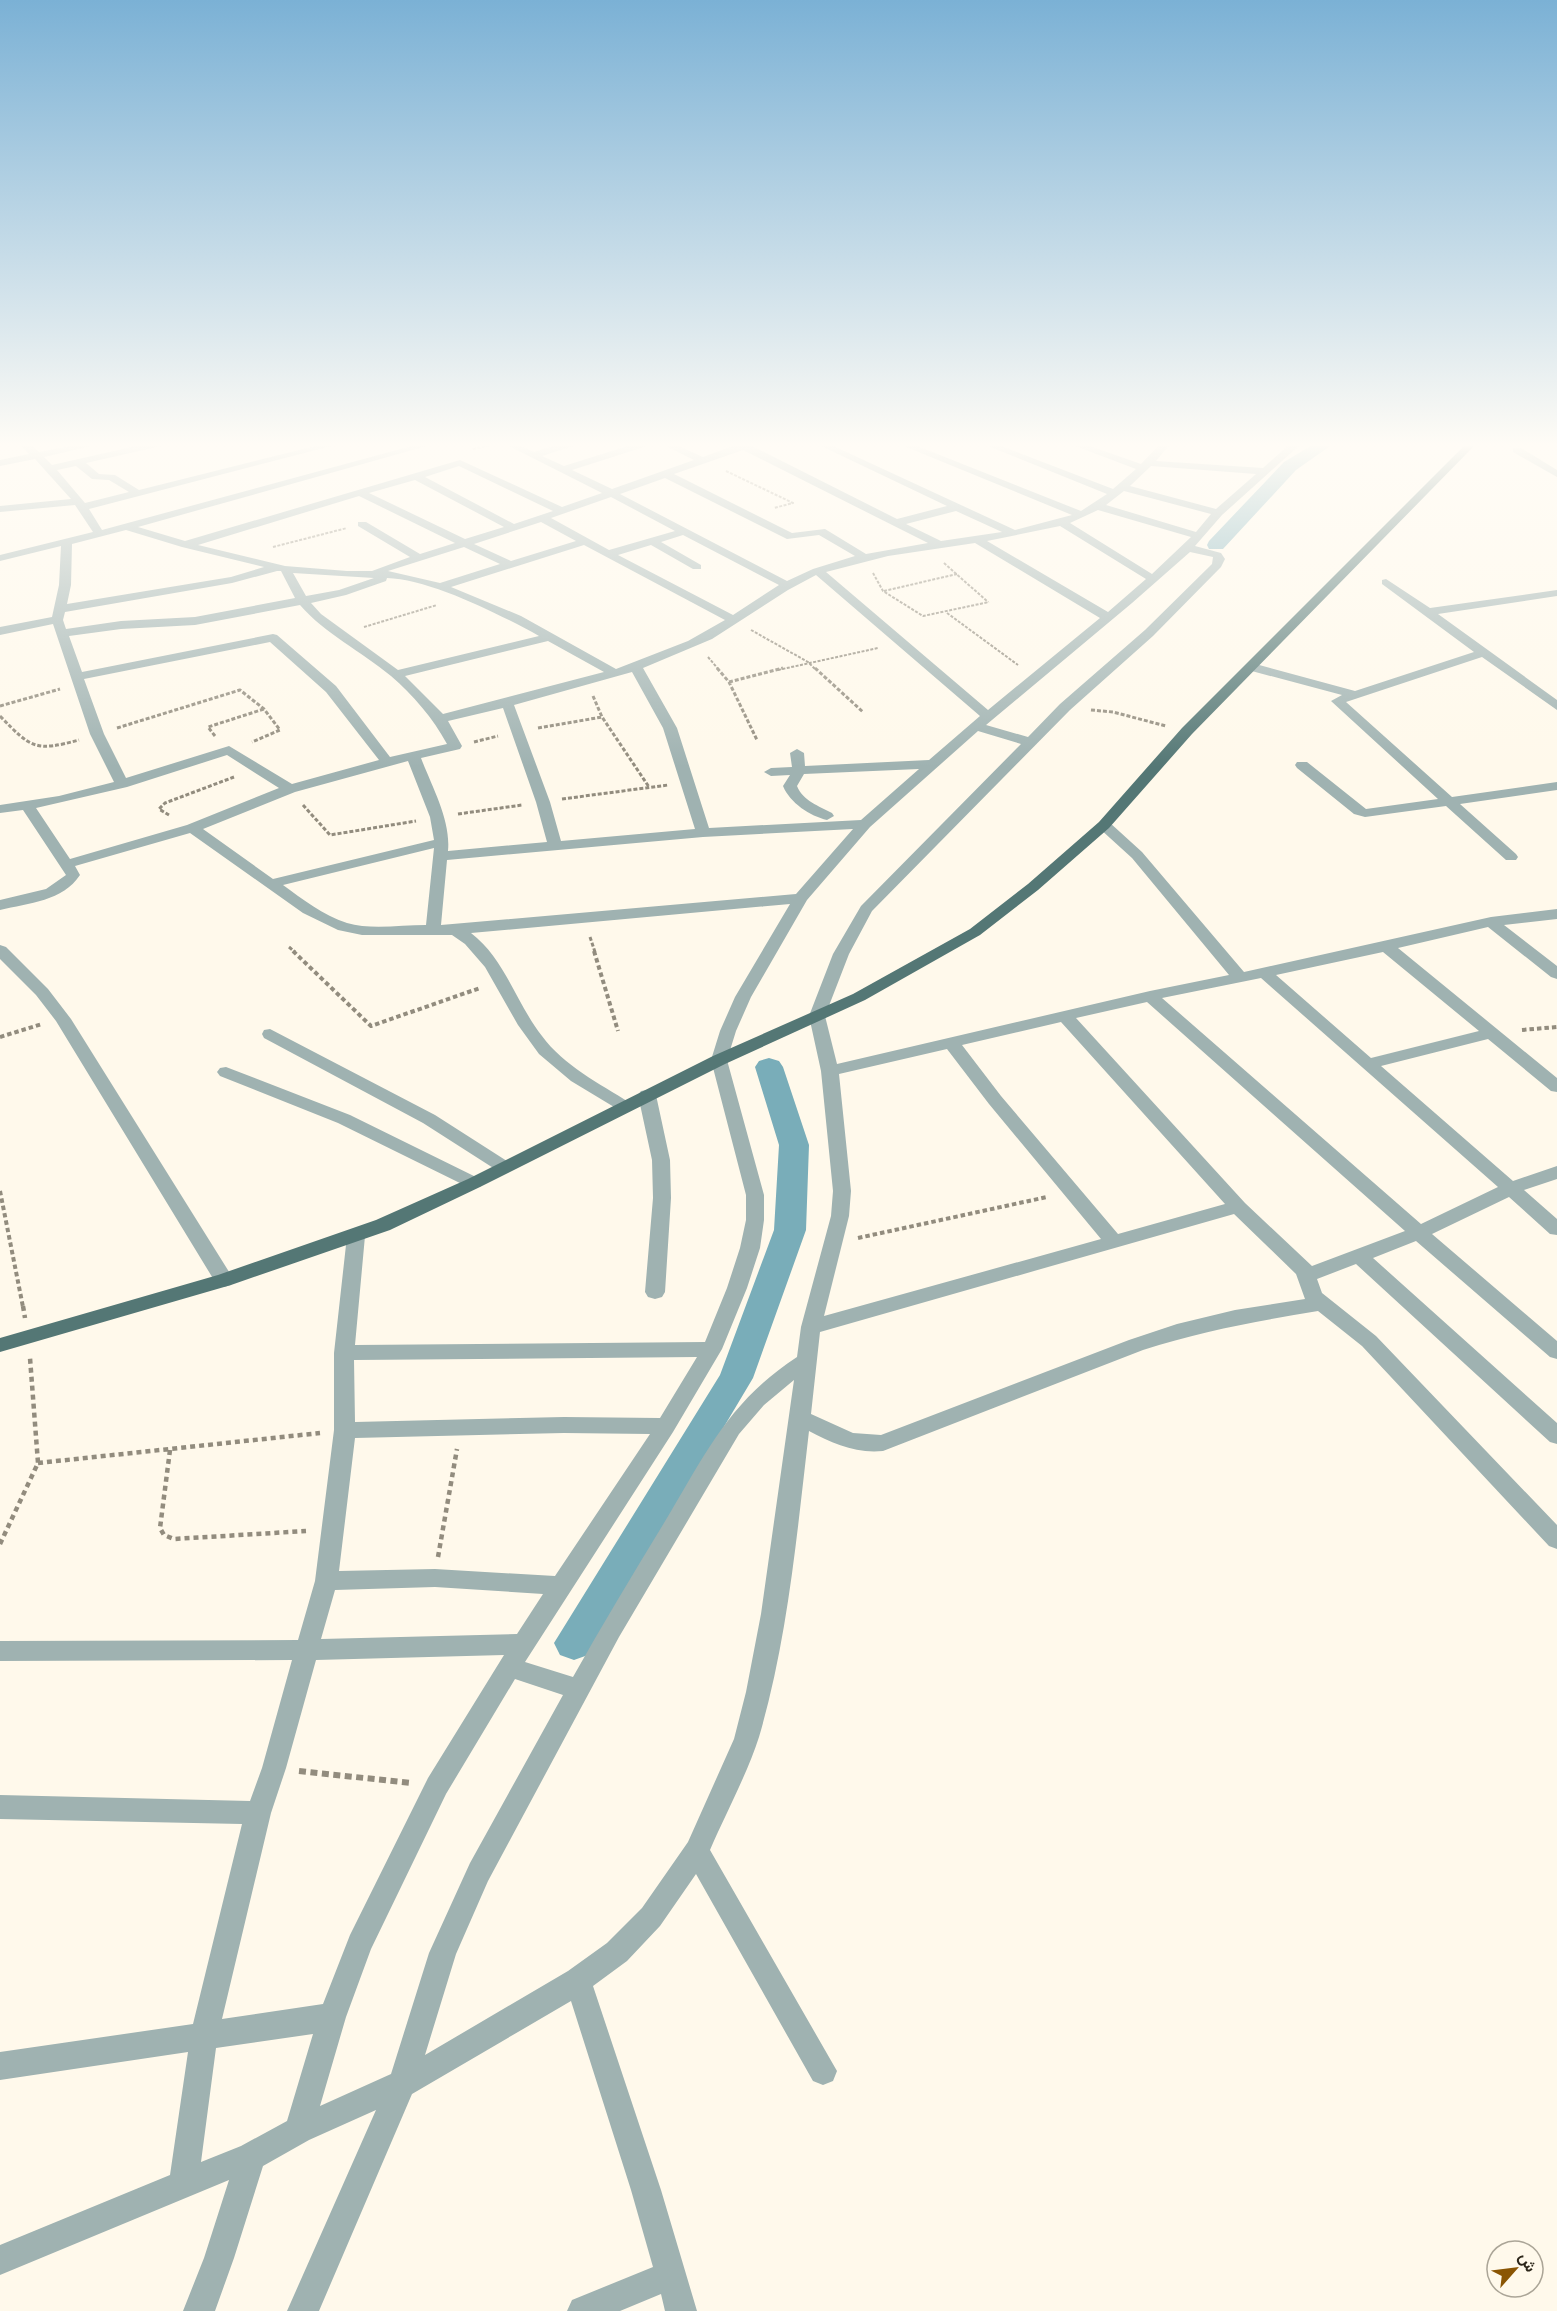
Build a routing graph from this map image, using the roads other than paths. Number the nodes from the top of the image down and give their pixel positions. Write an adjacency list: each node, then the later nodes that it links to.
1 (26, 552): 21 (street)
2 (67, 552): 36 (street)
3 (216, 552): 25 (street)
4 (409, 552): 22 (street)
5 (439, 552): 22 (street)
6 (485, 552): 23 (street)
7 (552, 552): 23 (street)
8 (604, 552): 19 (street)
9 (615, 552): 19 (street)
10 (671, 552): 24 (street)
11 (721, 552): 31 (street)
12 (855, 552): 20 (street)
13 (897, 552): 20 (street)
14 (997, 552): 37 (street)
15 (1109, 552): 29 (street)
16 (1184, 552): 29 (street)
17 (1204, 552): 54 (street)
18 (1367, 552): 44 (main road)
19 (608, 554): 38 (street)
20 (864, 557): 26 (street)
21 (0, 558)
22 (419, 558): 27 (street)
23 (510, 565): 32 (street)
24 (697, 567)
25 (281, 568): 27 (street); 34 (street); 36 (street)
26 (818, 571): 31 (street); 51 (street)
27 (365, 575): 28 (street)
28 (395, 575): 32 (street); 34 (street)
29 (1153, 579): 37 (street)
30 (1386, 582): 35 (street)
31 (785, 584): 38 (street)
32 (440, 587): 41 (street)
33 (1557, 593): 35 (street)
34 (302, 600): 40 (street); 46 (street)
35 (1428, 612): 42 (street)
36 (58, 614): 39 (street); 40 (street)
37 (1108, 617): 51 (street)
38 (732, 619): 43 (street)
39 (0, 631)
40 (60, 633): 47 (street)
41 (550, 637): 45 (street); 46 (street)
42 (1484, 653): 48 (street); 50 (street)
43 (636, 667): 45 (street); 72 (street)
44 (1252, 667): 48 (street); 70 (main road)
45 (615, 673): 49 (street)
46 (396, 674): 52 (street)
47 (78, 680): 57 (street); 62 (street)
48 (1353, 694): 65 (street)
49 (507, 702): 52 (street); 73 (street)
50 (1557, 706)
51 (987, 716): 53 (street)
52 (440, 719): 56 (street)
53 (976, 726): 54 (street); 58 (street)
54 (1030, 742): 90 (street)
55 (797, 753): 60 (street)
56 (412, 756): 57 (street); 74 (street)
57 (387, 762): 63 (street)
58 (933, 764): 60 (street); 69 (street)
59 (1302, 765): 65 (street)
60 (799, 771): 61 (street); 68 (street)
61 (771, 772)
62 (122, 784): 63 (street); 66 (street)
63 (290, 789): 71 (street)
64 (1554, 790): 65 (street)
65 (1451, 803): 75 (street)
66 (28, 807): 67 (street); 76 (street)
67 (0, 810)
68 (827, 816)
69 (865, 824): 72 (street); 78 (street)
70 (1104, 825): 88 (street); 90 (main road)
71 (192, 828): 76 (street); 77 (street)
72 (703, 832): 73 (street)
73 (555, 844): 74 (street)
74 (441, 849): 77 (street); 82 (street)
75 (1510, 857)
76 (67, 864): 79 (street)
77 (269, 884): 82 (street)
78 (801, 898): 83 (street); 95 (street)
79 (0, 905)
80 (1557, 914): 81 (street)
81 (1491, 922): 84 (street); 87 (street)
82 (433, 929): 83 (street)
83 (456, 930): 101 (street)
84 (1386, 946): 86 (street); 92 (street)
85 (0, 950): 113 (street)
86 (1264, 973): 88 (street); 96 (street)
87 (1557, 974)
88 (1239, 978): 89 (street)
89 (1150, 996): 91 (street); 108 (street)
90 (817, 1016): 95 (main road); 97 (street)
91 (1065, 1016): 94 (street); 106 (street)
92 (1491, 1032): 96 (street); 99 (street)
93 (270, 1034): 102 (street)
94 (952, 1044): 97 (street); 110 (street)
95 (719, 1060): 100 (main road); 118 (street)
96 (1368, 1064): 105 (street)
97 (830, 1071): 116 (street)
98 (226, 1072): 104 (street)
99 (1557, 1087)
100 (647, 1095): 101 (main road); 114 (street)
101 (624, 1107): 102 (main road)
102 (504, 1167): 104 (main road)
103 (1557, 1172): 105 (street)
104 (474, 1183): 109 (main road)
105 (1509, 1189): 107 (street); 108 (street)
106 (1238, 1207): 110 (street); 112 (street)
107 (1557, 1229)
108 (1419, 1233): 111 (street); 119 (street)
109 (356, 1236): 113 (main road); 120 (street)
110 (1114, 1242): 116 (street)
111 (1358, 1254): 112 (street); 125 (street)
112 (1306, 1274): 115 (street)
113 (224, 1280): 117 (main road)
114 (655, 1292)
115 (1321, 1304): 122 (street); 126 (street)
116 (811, 1327): 121 (street)
117 (0, 1345)
118 (712, 1349): 120 (street); 123 (street)
119 (1557, 1352)
120 (344, 1353): 124 (street)
121 (805, 1362): 122 (street); 133 (street)
122 (799, 1417): 136 (street)
123 (666, 1426): 124 (street); 128 (street)
124 (345, 1430): 127 (street)
125 (1557, 1436)
126 (1557, 1540)
127 (326, 1581): 128 (street); 130 (street)
128 (560, 1586): 129 (street)
129 (523, 1644): 130 (street); 132 (street)
130 (308, 1650): 131 (street); 135 (street)
131 (0, 1651)
132 (509, 1667): 133 (street); 138 (street)
133 (578, 1689): 142 (street)
134 (0, 1807): 135 (street)
135 (258, 1813): 139 (street)
136 (697, 1851): 137 (street); 141 (street)
137 (578, 1981): 142 (street); 147 (street)
138 (332, 2017): 139 (street); 143 (street)
139 (204, 2036): 140 (street); 145 (street)
140 (0, 2067)
141 (823, 2071)
142 (402, 2084): 143 (street); 149 (street)
143 (299, 2130): 144 (street)
144 (251, 2156): 145 (street); 148 (street)
145 (183, 2184): 146 (street)
146 (0, 2260)
147 (669, 2275): 150 (street); 151 (street)
148 (199, 2311)
149 (303, 2311)
150 (583, 2311)
151 (681, 2311)

